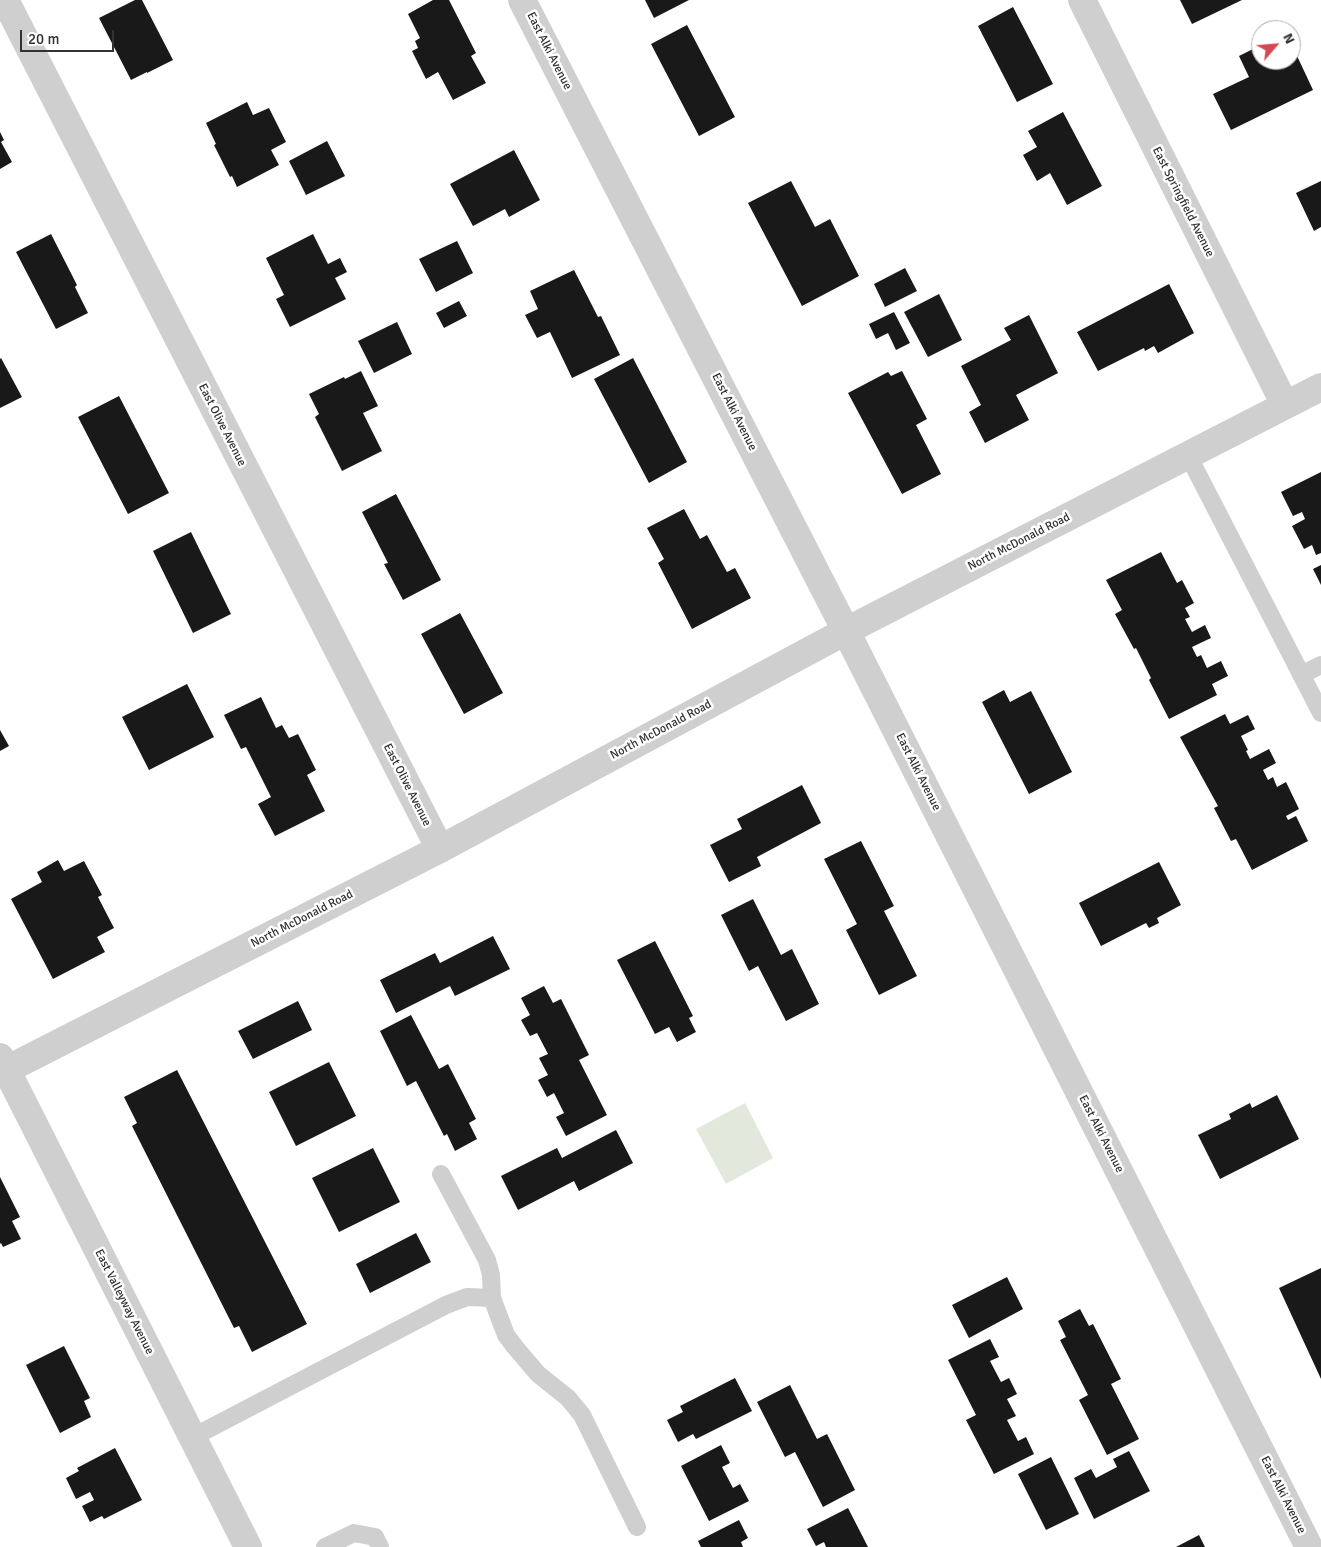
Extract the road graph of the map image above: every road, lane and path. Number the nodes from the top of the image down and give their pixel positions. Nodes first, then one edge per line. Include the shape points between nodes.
1 (5, 0) edge
2 (522, 0) edge
3 (1082, 0) edge
4 (1321, 387) edge
5 (1285, 405) junction
6 (1188, 455) junction
7 (846, 631) junction
8 (1321, 664) edge
9 (1301, 675) junction
10 (1321, 713) edge
11 (440, 849) junction
12 (2, 1066) edge
13 (441, 1174) dead end
14 (492, 1298) junction
15 (192, 1437) junction
16 (637, 1527) dead end
17 (248, 1547) edge
18 (325, 1547) edge
19 (380, 1547) edge
20 (1309, 1547) edge

1 - 11 street, East Olive Avenue
2 - 7 street, East Alki Avenue
3 - 5 street, East Springfield Avenue
4 - 5 street, North McDonald Road
5 - 6 street, North McDonald Road
6 - 7 street, North McDonald Road
6 - 9 lane
7 - 11 street, North McDonald Road
7 - 20 street, East Alki Avenue
8 - 9 lane
9 - 10 lane
11 - 12 street, North McDonald Road
12 - 15 street, East Valleyway Avenue
13 - 14 lane via 486,1260 491,1275
14 - 15 lane via 467,1297 439,1308
14 - 16 lane via 506,1335 515,1347 538,1374 568,1398 582,1415
15 - 17 street, East Valleyway Avenue
18 - 19 lane via 354,1533 375,1537

